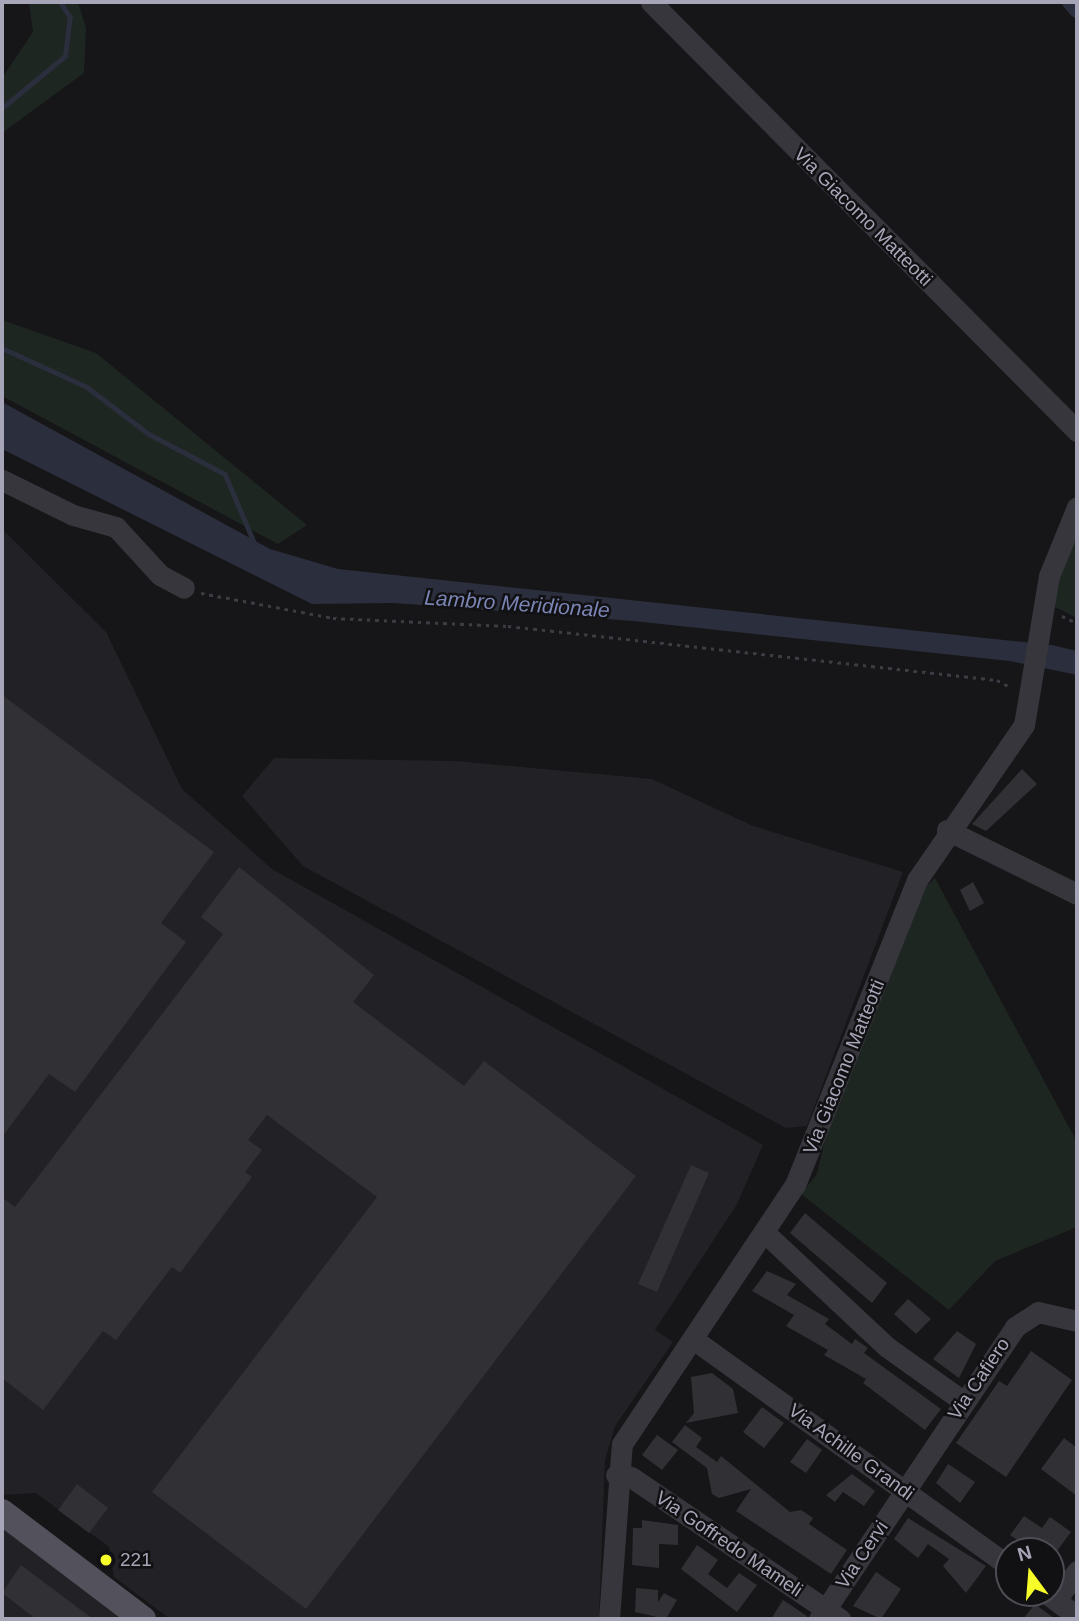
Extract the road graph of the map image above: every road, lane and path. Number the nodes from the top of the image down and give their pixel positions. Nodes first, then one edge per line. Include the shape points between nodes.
1 (651, 2) edge
2 (1077, 431) edge
3 (2, 480) edge
4 (1077, 508) edge
5 (184, 588) joint
6 (1031, 703) junction
7 (947, 830) junction
8 (1077, 894) edge
9 (764, 1232) junction
10 (1077, 1321) edge
11 (693, 1339) junction
12 (964, 1402) junction
13 (617, 1475) junction
14 (905, 1490) junction
15 (2, 1512) edge
16 (995, 1556) edge
17 (828, 1616) edge
18 (143, 1619) edge
19 (608, 1619) edge

1 - 2 street, Via Giacomo Matteotti
3 - 5 street via 73,515 116,527 160,575
4 - 6 street, Via Giacomo Matteotti via 1049,576
5 - 6 path via 333,618 508,626 997,680
6 - 7 street, Via Giacomo Matteotti via 1024,725
7 - 8 street
7 - 9 street, Via Giacomo Matteotti via 917,880 807,1158
9 - 11 street, Via Giacomo Matteotti
9 - 12 street via 887,1347
10 - 12 street, Via Cafiero via 1053,1311 1025,1318
11 - 13 street, Via Giacomo Matteotti via 629,1429
11 - 14 street, Via Achille Grandi
12 - 14 street, Via Cafiero
13 - 17 street, Via Goffredo Mameli via 631,1477
13 - 19 street, Via Giacomo Matteotti
14 - 16 street, Via Achille Grandi
14 - 17 street, Via Cervi
15 - 18 main road

